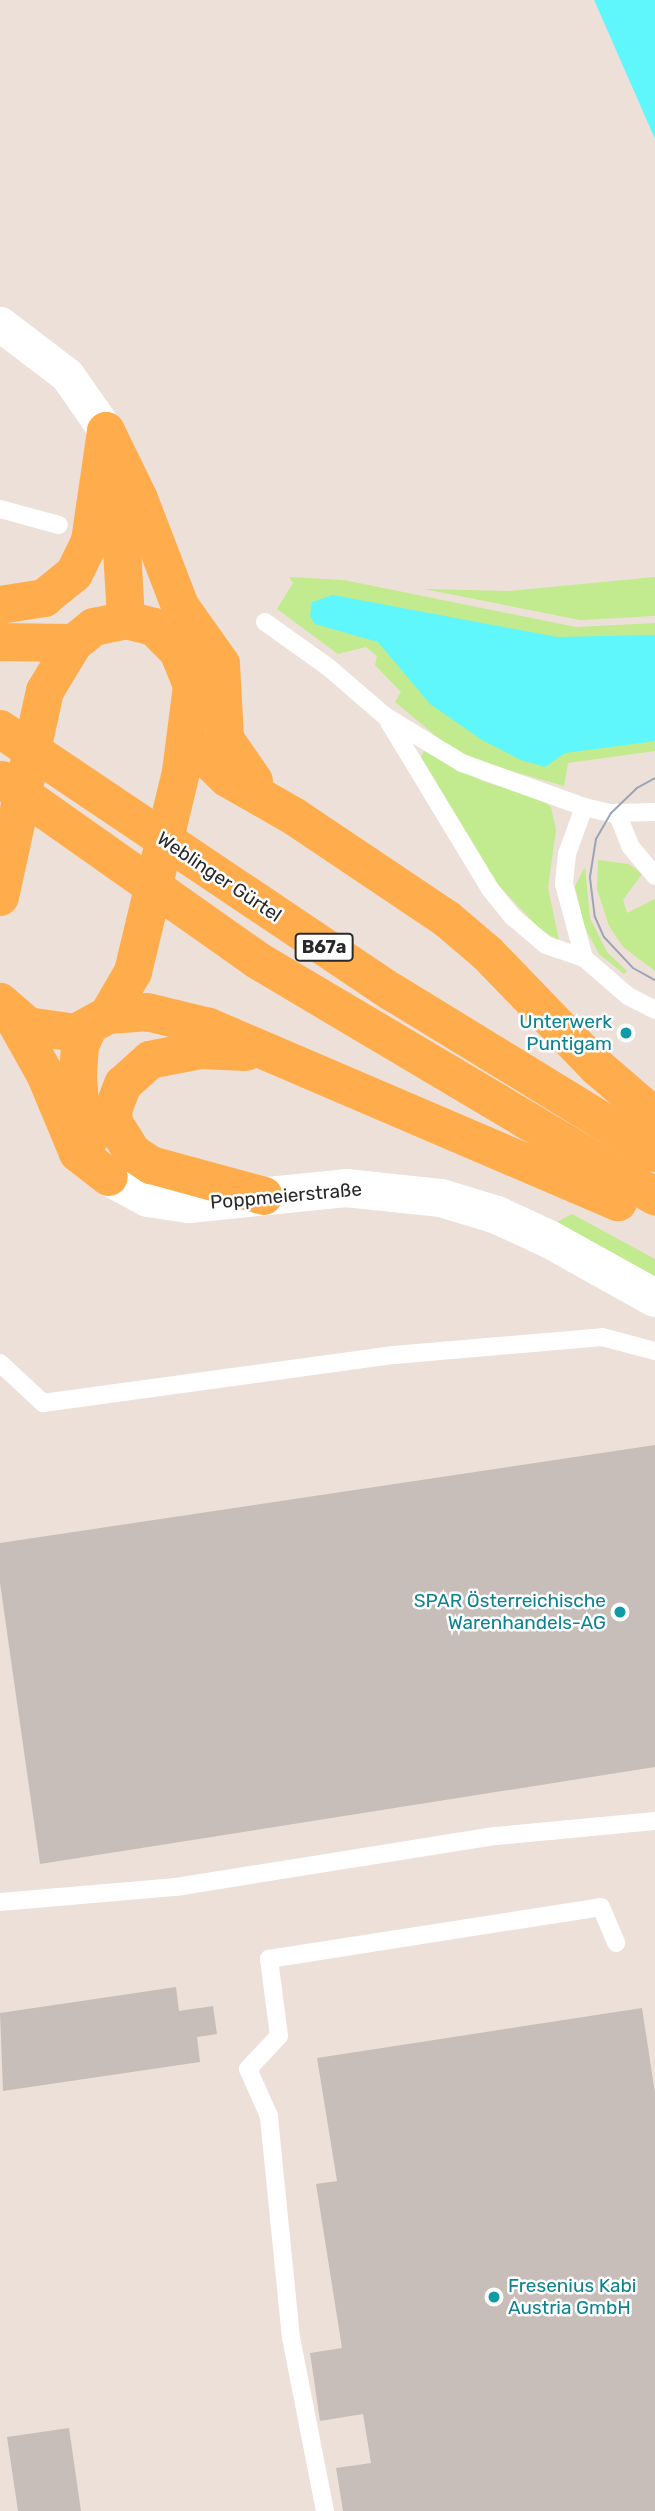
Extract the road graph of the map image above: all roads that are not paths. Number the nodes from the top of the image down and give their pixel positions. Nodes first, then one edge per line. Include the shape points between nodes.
1 (0, 324) edge
2 (106, 431) junction
3 (0, 509) edge
4 (59, 525) dead end
5 (0, 606) edge
6 (126, 620) junction
7 (265, 622) dead end
8 (0, 642) edge
9 (74, 643) junction
10 (385, 716) junction
11 (0, 729) edge
12 (185, 756) junction
13 (0, 779) edge
14 (584, 807) junction
15 (617, 813) junction
16 (295, 817) junction
17 (652, 817) edge
18 (655, 876) edge
19 (0, 897) edge
20 (584, 958) junction
21 (4, 1007) edge
22 (655, 1010) edge
23 (98, 1022) junction
24 (262, 1054) junction
25 (655, 1117) edge
26 (655, 1153) edge
27 (109, 1177) junction
28 (264, 1196) junction
29 (655, 1196) edge
30 (655, 1214) edge
31 (655, 1298) edge
32 (655, 1352) edge
33 (0, 1363) edge
34 (655, 1821) edge
35 (0, 1902) edge
36 (616, 1943) dead end
37 (325, 2511) edge

1 - 2 street via 67,375
2 - 5 main road via 90,541 74,574 44,598
2 - 6 main road via 117,469
2 - 16 main road via 139,499 180,606 220,664 225,739 246,774
3 - 4 lane
6 - 9 main road via 93,627
6 - 12 main road via 153,627 178,651 192,686
7 - 10 lane
8 - 9 main road
9 - 19 main road via 45,691
10 - 14 lane via 481,772
10 - 20 lane via 505,908 546,945
11 - 26 main road, Weblinger Gürtel / B67a via 392,992
12 - 16 main road
12 - 23 main road via 138,956
13 - 29 main road, B67a via 257,960
14 - 15 lane
14 - 20 lane via 567,854 564,884
15 - 17 lane
15 - 18 lane via 630,846
16 - 25 main road via 447,919 488,954 596,1066
20 - 22 lane via 628,996
21 - 23 main road via 44,1032
21 - 27 main road via 45,1074 78,1153 90,1167
23 - 24 main road via 147,1012 209,1027
23 - 27 main road via 80,1046 80,1106
24 - 28 main road via 200,1050 150,1060 123,1084 113,1110 119,1137 151,1165
24 - 30 main road via 573,1180 642,1214
27 - 28 street, Poppmeierstraße via 148,1198 170,1203
28 - 31 street, Poppmeierstraße via 346,1188 441,1198 528,1230
32 - 33 lane via 602,1337 394,1355 43,1403
34 - 35 lane via 496,1836 176,1887
36 - 37 lane via 601,1907 269,1959 279,2036 248,2069 269,2116 291,2338

